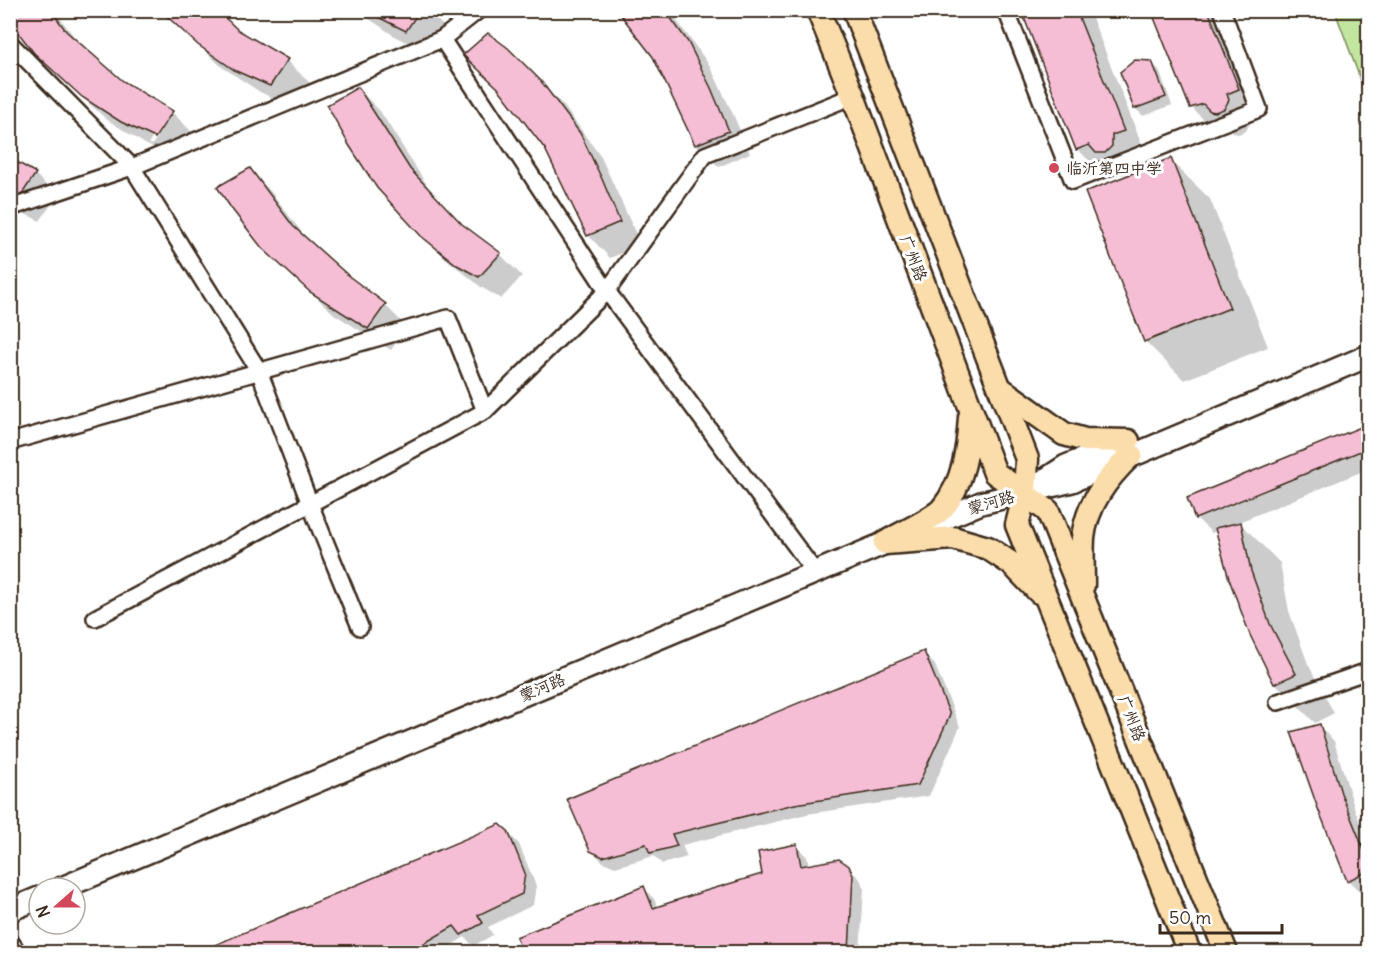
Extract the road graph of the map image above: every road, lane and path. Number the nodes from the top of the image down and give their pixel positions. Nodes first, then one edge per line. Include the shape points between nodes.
1 (479, 10) edge
2 (818, 10) edge
3 (854, 10) edge
4 (1006, 10) edge
5 (1222, 10) edge
6 (442, 39) junction
7 (10, 43) edge
8 (853, 96) junction
9 (132, 167) junction
10 (10, 208) edge
11 (607, 291) junction
12 (1368, 341) edge
13 (1368, 356) edge
14 (259, 371) junction
15 (1000, 388) junction
16 (971, 409) junction
17 (485, 411) junction
18 (10, 442) edge
19 (1130, 448) junction
20 (1025, 493) junction
21 (310, 504) junction
22 (885, 543) junction
23 (815, 572) junction
24 (1083, 595) junction
25 (1047, 600) junction
26 (95, 618) dead end
27 (360, 627) dead end
28 (1368, 671) edge
29 (1278, 702) dead end
30 (87, 878) edge
31 (27, 903) edge
32 (10, 910) edge
33 (10, 946) edge
34 (14, 952) edge
35 (1189, 952) edge
36 (1226, 952) edge

1 - 6 street
2 - 8 main road, 广州路
3 - 15 main road, 广州路
4 - 5 street via 1073,182 1258,109
6 - 9 street
6 - 11 street
7 - 9 street
8 - 11 street via 705,155
8 - 16 main road, 广州路
9 - 10 street
9 - 14 street
11 - 17 street
11 - 23 street
12 - 19 street, 蒙河路
13 - 19 street, 蒙河路
14 - 17 street via 448,318
14 - 18 street
14 - 21 street
15 - 19 main road via 1064,434
15 - 20 main road, 广州路 via 1028,459
16 - 20 main road, 广州路 via 995,473
16 - 22 main road via 968,451 959,480 941,510
17 - 21 street
19 - 20 street, 蒙河路 via 1066,466
19 - 24 main road via 1092,504 1083,537
20 - 22 street, 蒙河路 via 981,503
20 - 24 main road, 广州路 via 1048,511
20 - 25 main road, 广州路 via 1017,525
21 - 26 street
21 - 27 street
22 - 23 street, 蒙河路
22 - 25 main road via 952,538 988,548 1012,564
23 - 30 street, 蒙河路
24 - 36 main road, 广州路
25 - 35 main road, 广州路
28 - 29 street
31 - 32 street
33 - 34 street

